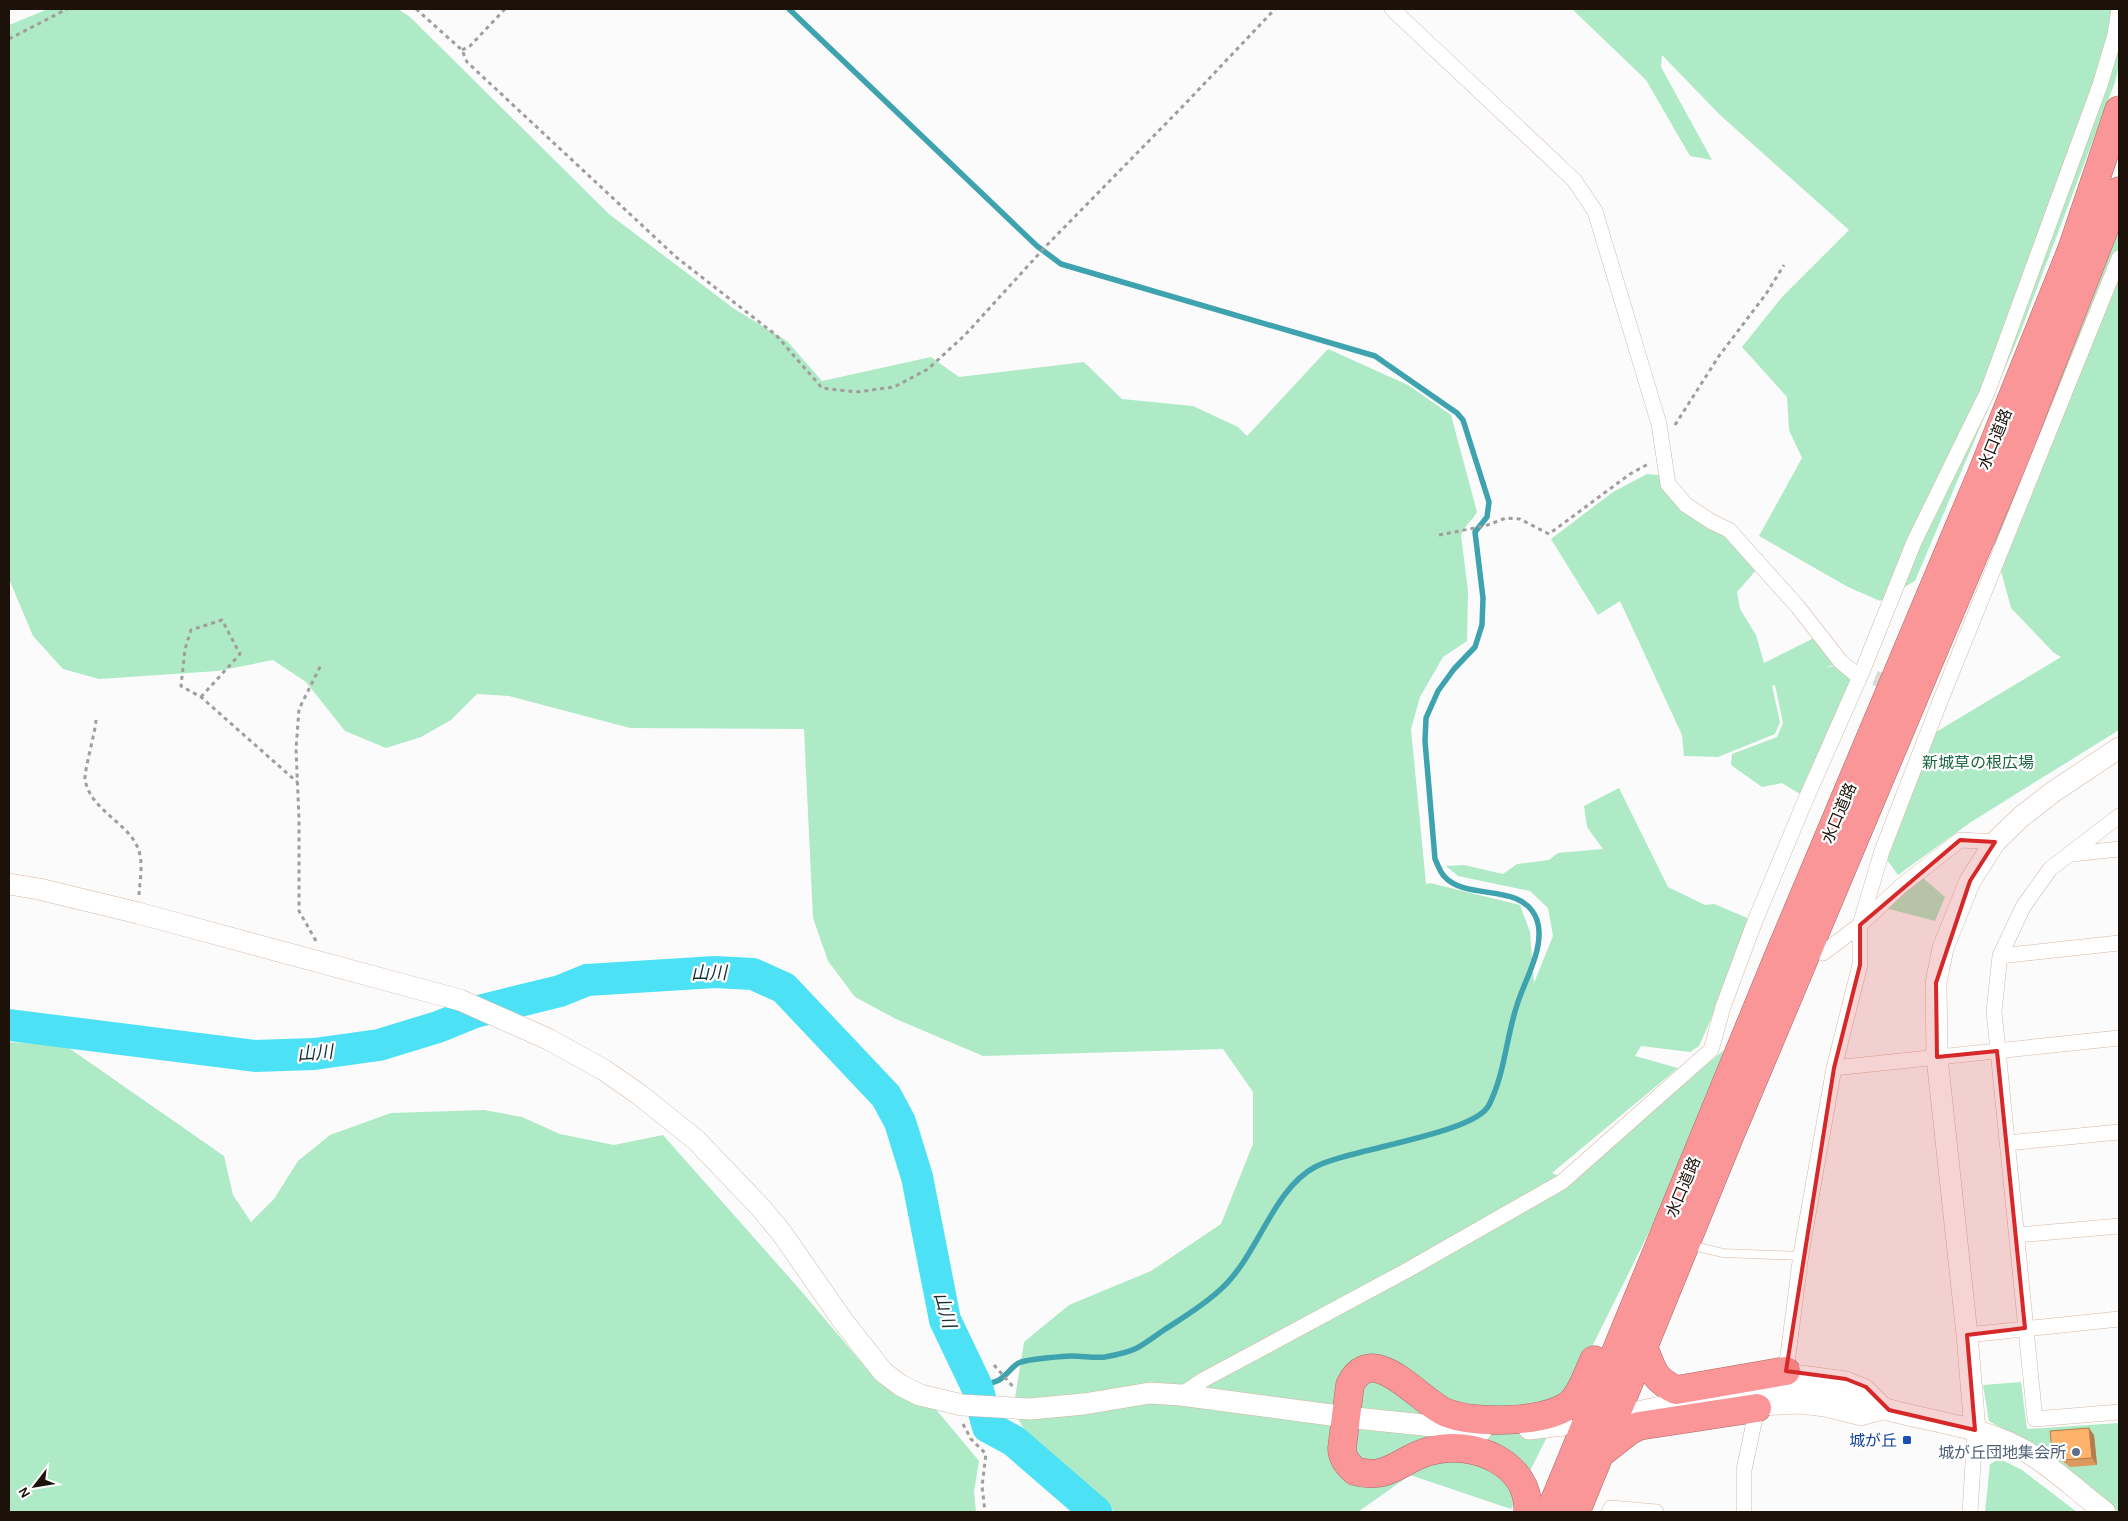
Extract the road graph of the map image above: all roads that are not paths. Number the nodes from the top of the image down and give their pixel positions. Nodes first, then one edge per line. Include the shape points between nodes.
1 (1392, 9) edge
2 (2119, 9) edge
3 (2119, 110) edge
4 (2119, 191) edge
5 (2119, 258) edge
6 (1865, 676) junction
7 (2119, 748) edge
8 (2119, 816) edge
9 (1995, 842) junction
10 (2119, 849) edge
11 (2072, 854) junction
12 (9, 884) edge
13 (1860, 925) junction
14 (2119, 943) edge
15 (1823, 953) dead end
16 (2000, 956) junction
17 (1731, 1030) dead end
18 (1715, 1036) junction
19 (2119, 1038) edge
20 (1997, 1051) junction
21 (1937, 1057) junction
22 (1834, 1068) junction
23 (2119, 1132) edge
24 (2007, 1144) junction
25 (2119, 1226) edge
26 (2016, 1235) junction
27 (1685, 1245) junction
28 (1801, 1256) junction
29 (1642, 1286) junction
30 (2119, 1319) edge
31 (2025, 1328) junction
32 (1968, 1335) junction
33 (1644, 1349) junction
34 (1786, 1371) junction
35 (1181, 1395) junction
36 (1757, 1408) junction
37 (1889, 1410) junction
38 (2119, 1412) edge
39 (1632, 1413) dead end
40 (1346, 1417) junction
41 (1563, 1424) dead end
42 (1975, 1430) junction
43 (1601, 1454) junction
44 (1528, 1512) edge
45 (1550, 1512) edge
46 (1576, 1512) edge
47 (1609, 1512) edge
48 (1656, 1512) edge
49 (1744, 1512) edge
50 (1970, 1512) edge
51 (2105, 1512) edge

1 - 6 street via 1574,180 1595,211 1659,424 1668,484 1686,505 1729,530 1798,607 1840,662
2 - 6 street via 2100,85 1987,394 1914,542
3 - 29 highway, 水口道路 via 2072,249 1981,474
4 - 27 highway, 水口道路 via 2015,457
5 - 13 street via 1932,701
6 - 18 street via 1755,921
7 - 9 street via 2053,792
8 - 11 street
9 - 13 street via 1960,840 1900,887
9 - 21 street via 1970,881 1943,948 1936,983
10 - 11 street
11 - 16 street via 2050,869 2035,889
12 - 35 street via 138,913 460,1000 548,1039 604,1070 696,1140 761,1208 884,1372 920,1395 959,1405 1030,1409 1150,1393
13 - 15 street
13 - 22 street via 1860,965
14 - 16 street
16 - 20 street via 1994,1010
17 - 18 street
18 - 35 street via 1711,1050 1562,1182
19 - 20 street
20 - 21 street
20 - 24 street
21 - 22 street
21 - 32 street
22 - 28 street
23 - 24 street
24 - 26 street
25 - 26 street
26 - 31 street
27 - 28 lane via 1723,1253
27 - 33 highway, 水口道路
28 - 34 street
29 - 40 highway via 1626,1294 1578,1393 1564,1407 1503,1421 1446,1413 1392,1374 1371,1368 1354,1376
29 - 45 highway, 水口道路
30 - 31 street
31 - 32 street
31 - 38 street via 2035,1419
32 - 42 street
33 - 34 highway via 1655,1376 1676,1390
33 - 43 highway, 水口道路
34 - 37 street via 1846,1378 1866,1387
35 - 40 street
36 - 37 street via 1801,1406 1860,1418
36 - 43 highway via 1639,1426
36 - 49 street via 1744,1470
37 - 39 street via 1848,1397 1801,1390 1764,1390
37 - 42 street
40 - 41 street via 1488,1431
40 - 44 highway via 1342,1454 1355,1471 1380,1474 1431,1451 1475,1451 1507,1464 1516,1473 1524,1488
42 - 50 street
42 - 51 street via 2030,1454
43 - 46 highway, 水口道路
47 - 48 street via 1611,1508

